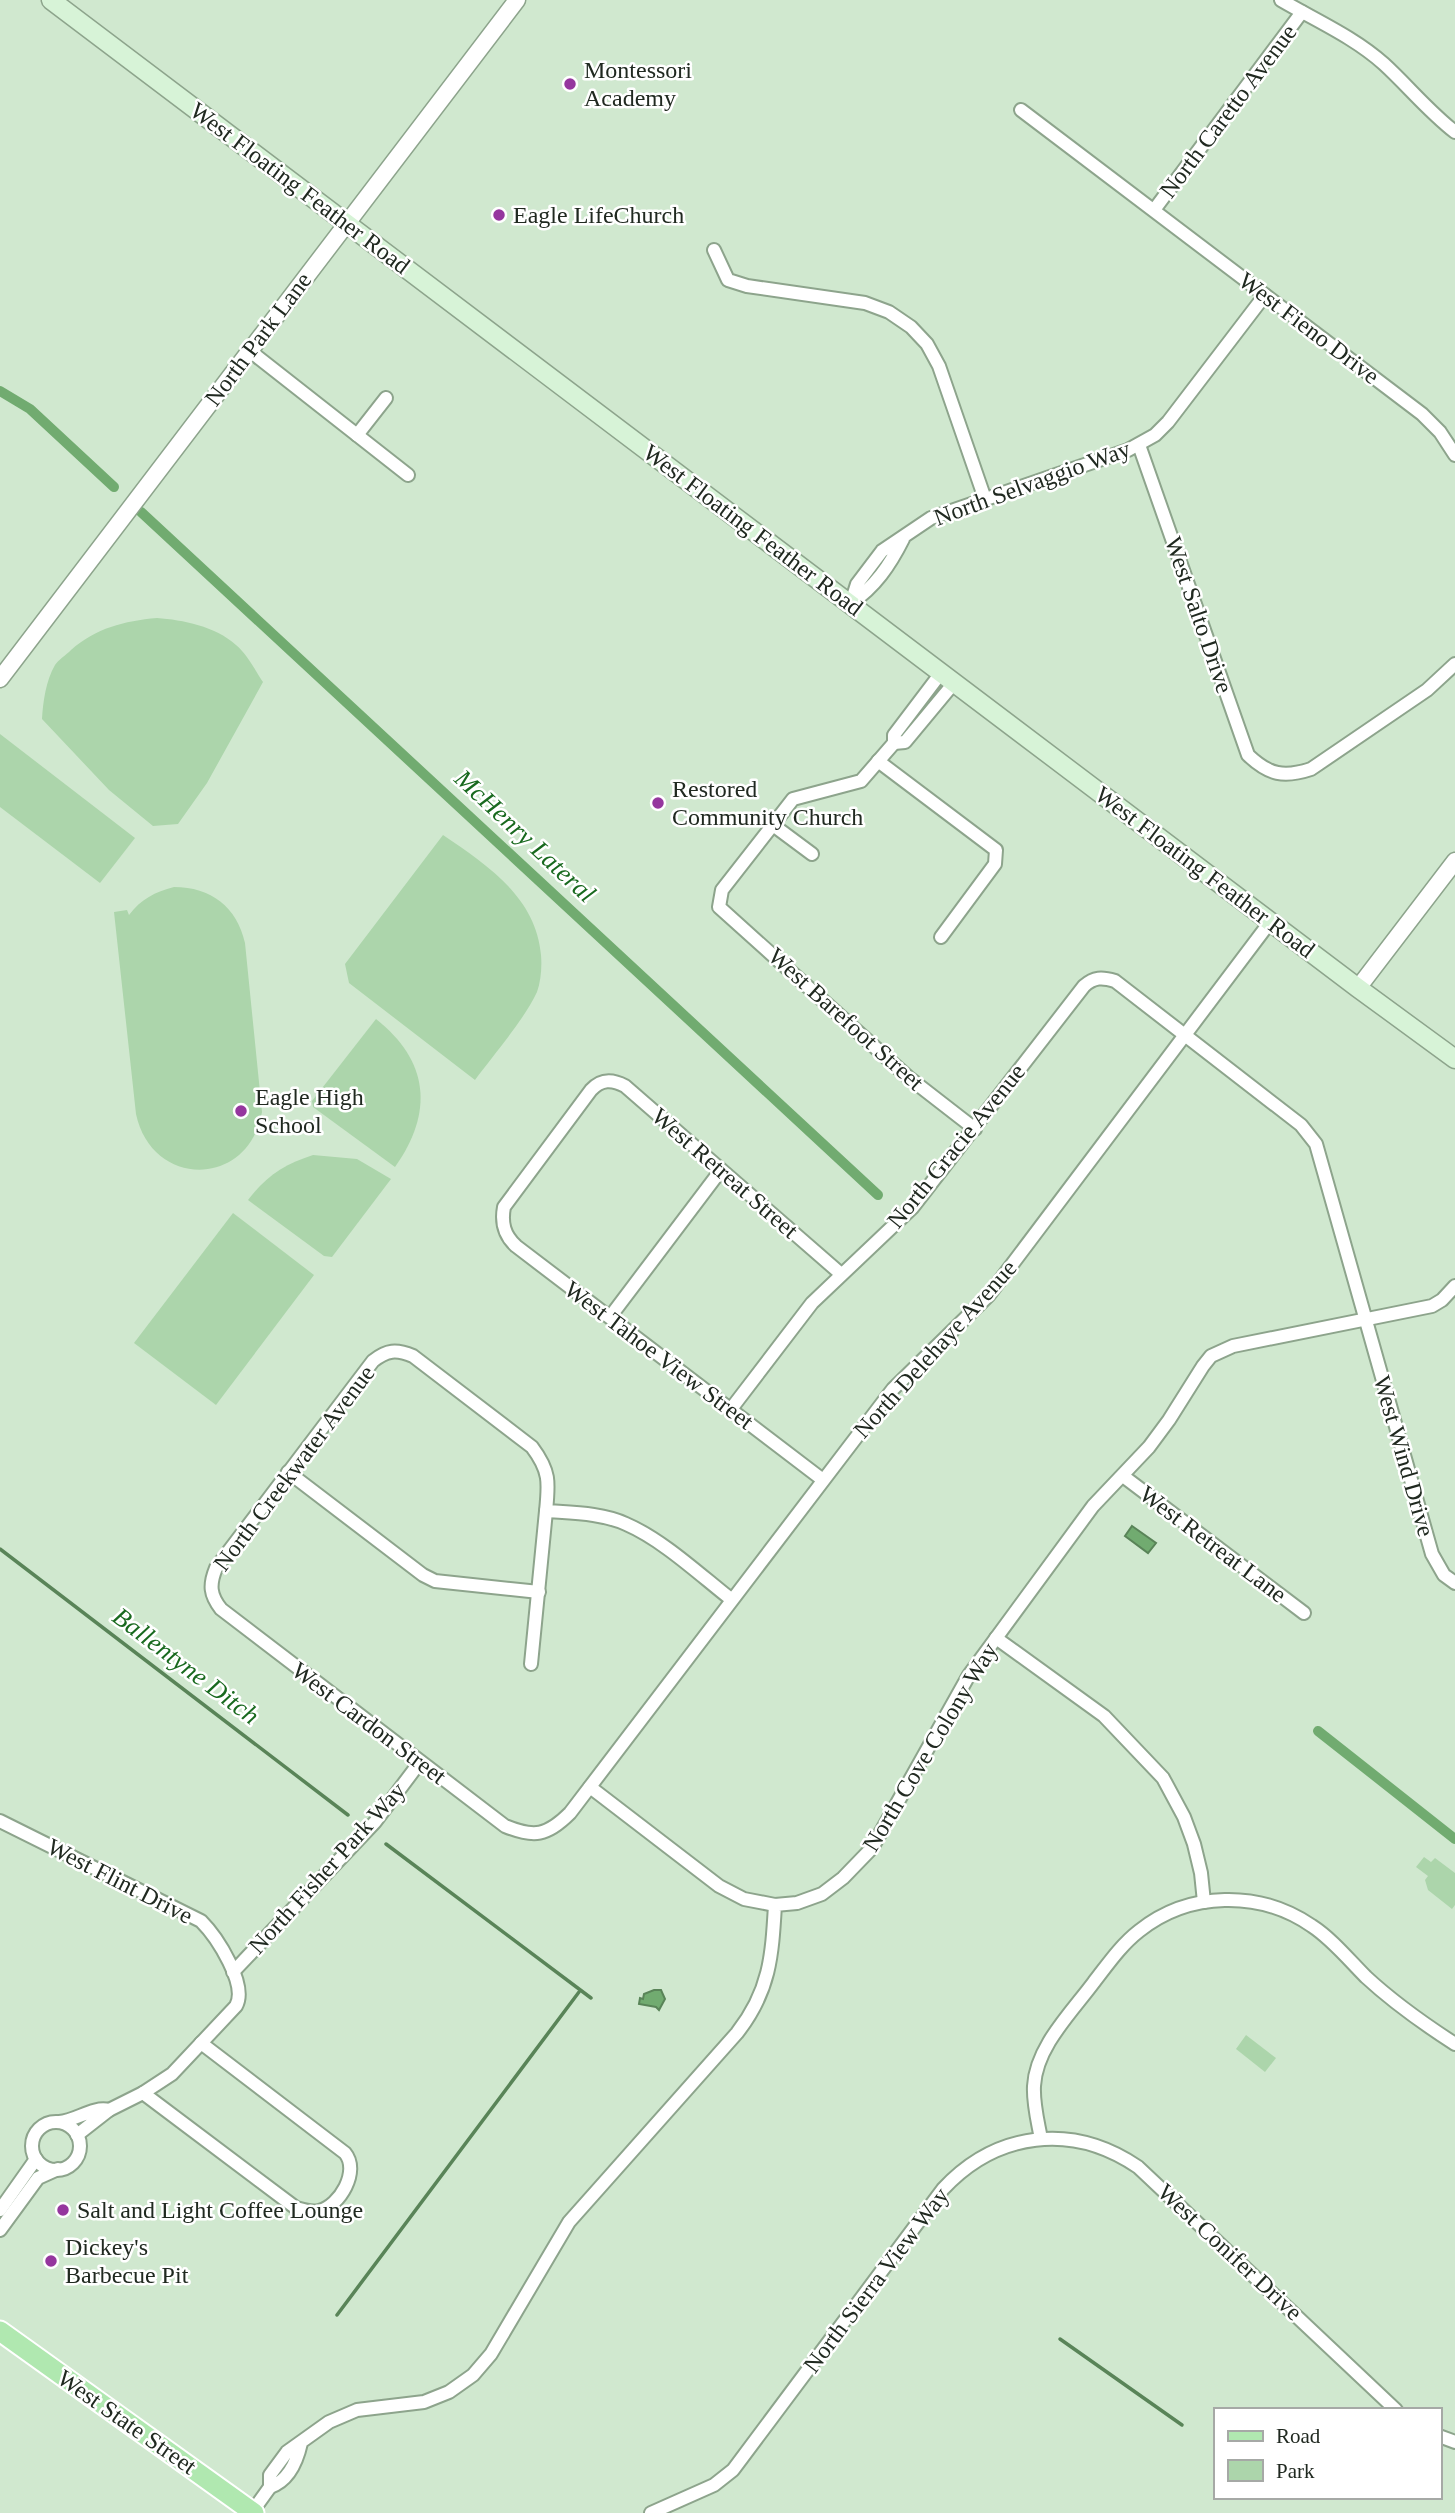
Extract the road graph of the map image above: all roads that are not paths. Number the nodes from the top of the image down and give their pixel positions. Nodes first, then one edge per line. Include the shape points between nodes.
1 (51, 0) edge
2 (517, 0) edge
3 (1281, 0) edge
4 (1302, 12) junction
5 (1021, 110) dead end
6 (1455, 132) edge
7 (1154, 210) junction
8 (347, 223) junction
9 (714, 250) dead end
10 (1265, 295) junction
11 (250, 351) junction
12 (386, 398) dead end
13 (357, 435) junction
14 (1139, 445) junction
15 (1455, 455) edge
16 (408, 475) dead end
17 (985, 499) junction
18 (851, 603) junction
19 (1454, 668) edge
20 (947, 678) junction
21 (0, 679) edge
22 (878, 761) junction
23 (773, 825) junction
24 (812, 854) dead end
25 (1455, 861) edge
26 (1270, 922) junction
27 (941, 937) dead end
28 (1098, 978) joint
29 (1358, 988) junction
30 (1185, 1035) junction
31 (1455, 1059) edge
32 (975, 1129) junction
33 (721, 1170) junction
34 (503, 1224) joint
35 (841, 1274) junction
36 (1455, 1286) edge
37 (610, 1317) junction
38 (1366, 1320) junction
39 (731, 1409) junction
40 (288, 1472) junction
41 (1123, 1476) junction
42 (823, 1480) junction
43 (546, 1511) junction
44 (1455, 1583) edge
45 (211, 1591) joint
46 (539, 1592) junction
47 (732, 1600) junction
48 (1304, 1613) dead end
49 (996, 1638) junction
50 (531, 1664) dead end
51 (420, 1762) junction
52 (590, 1787) junction
53 (0, 1821) edge
54 (541, 1833) joint
55 (1204, 1902) junction
56 (775, 1905) junction
57 (233, 1972) junction
58 (201, 2043) junction
59 (1455, 2044) edge
60 (143, 2093) junction
61 (108, 2110) junction
62 (59, 2122) junction
63 (77, 2135) junction
64 (1041, 2139) junction
65 (36, 2159) junction
66 (58, 2169) junction
67 (0, 2210) edge
68 (0, 2230) edge
69 (0, 2331) edge
70 (1394, 2408) edge
71 (253, 2512) edge
72 (651, 2513) edge

1 - 8 main road, West Floating Feather Road
2 - 8 street, North Park Lane
3 - 4 street
4 - 6 street via 1364,48
4 - 7 street, North Caretto Avenue
5 - 7 street, West Fieno Drive
7 - 10 street, West Fieno Drive
8 - 11 street, North Park Lane
8 - 18 main road, West Floating Feather Road
9 - 17 street via 728,280 865,303 911,327 939,366
10 - 14 street, North Selvaggio Way via 1168,422
10 - 15 street, West Fieno Drive via 1422,414
11 - 13 street
11 - 21 street, North Park Lane
12 - 13 street
13 - 16 street
14 - 17 street, North Selvaggio Way
14 - 19 street, West Salto Drive via 1248,755 1259,766 1274,773 1311,769
17 - 18 street, North Selvaggio Way via 931,518 882,551 857,584
18 - 20 main road, West Floating Feather Road
20 - 22 street via 905,742 894,743
20 - 26 main road, West Floating Feather Road
22 - 23 street via 861,781 793,799
22 - 27 street via 996,850 996,864
23 - 24 street
23 - 32 street, West Barefoot Street via 722,890 719,907 908,1077
25 - 29 street
26 - 29 main road, West Floating Feather Road
26 - 30 street, North Delehaye Avenue
28 - 30 street, West Wind Drive via 1115,981
28 - 32 street, North Gracie Avenue via 1084,986
29 - 31 main road, West Floating Feather Road
30 - 38 street, West Wind Drive via 1310,1133
30 - 42 street, North Delehaye Avenue via 989,1295 892,1389
32 - 35 street, North Gracie Avenue via 912,1208
33 - 34 street, West Retreat Street via 625,1086 605,1081 591,1090 508,1199
33 - 35 street, West Retreat Street
33 - 37 street
34 - 37 street, West Tahoe View Street via 516,1246
35 - 39 street, North Gracie Avenue via 811,1303
36 - 38 street, North Cove Colony Way via 1432,1306
37 - 39 street, West Tahoe View Street
38 - 41 street, North Cove Colony Way via 1233,1346 1212,1356 1169,1420
38 - 44 street, West Wind Drive via 1432,1554
39 - 42 street, West Tahoe View Street
40 - 43 street, North Creekwater Avenue via 373,1361 388,1351 401,1351 532,1447 548,1473
40 - 45 street, North Creekwater Avenue via 216,1568
40 - 46 street via 435,1581
41 - 48 street, West Retreat Lane
41 - 49 street, North Cove Colony Way via 1093,1506
42 - 47 street, North Delehaye Avenue
43 - 46 street
43 - 47 street via 625,1523 648,1535
45 - 51 street, West Cardon Street via 221,1609
46 - 50 street
47 - 52 street, North Delehaye Avenue
49 - 55 street via 1104,1716 1163,1778 1194,1844
49 - 56 street, North Cove Colony Way via 962,1686 864,1858 822,1894
51 - 54 street, West Cardon Street via 505,1826 523,1834
51 - 57 street, North Fisher Park Way via 375,1822
52 - 54 street, North Delehaye Avenue via 556,1828
52 - 56 street via 732,1894
53 - 57 street, West Flint Drive via 201,1921
55 - 59 street via 1257,1902 1304,1920 1401,2006
55 - 64 street via 1158,1918 1129,1940 1050,2042 1034,2087
56 - 71 street via 769,1970 754,2010 569,2222 482,2365 461,2385 436,2398 357,2410 329,2422 288,2452 270,2475 270,2487
57 - 58 street, West Flint Drive via 240,1995 236,2006
58 - 60 street via 172,2074
58 - 60 street via 351,2160 348,2183 331,2204 320,2211 296,2208
60 - 61 street
61 - 62 street via 101,2108
61 - 63 street
62 - 63 street
62 - 65 street via 44,2125 34,2136
63 - 66 street via 78,2155
64 - 70 street, West Conifer Drive via 1093,2144 1138,2167
64 - 72 street, North Sierra View Way via 992,2151 951,2180 733,2470 714,2485
65 - 66 street
65 - 67 street
66 - 68 street via 38,2178
69 - 71 main road, West State Street

